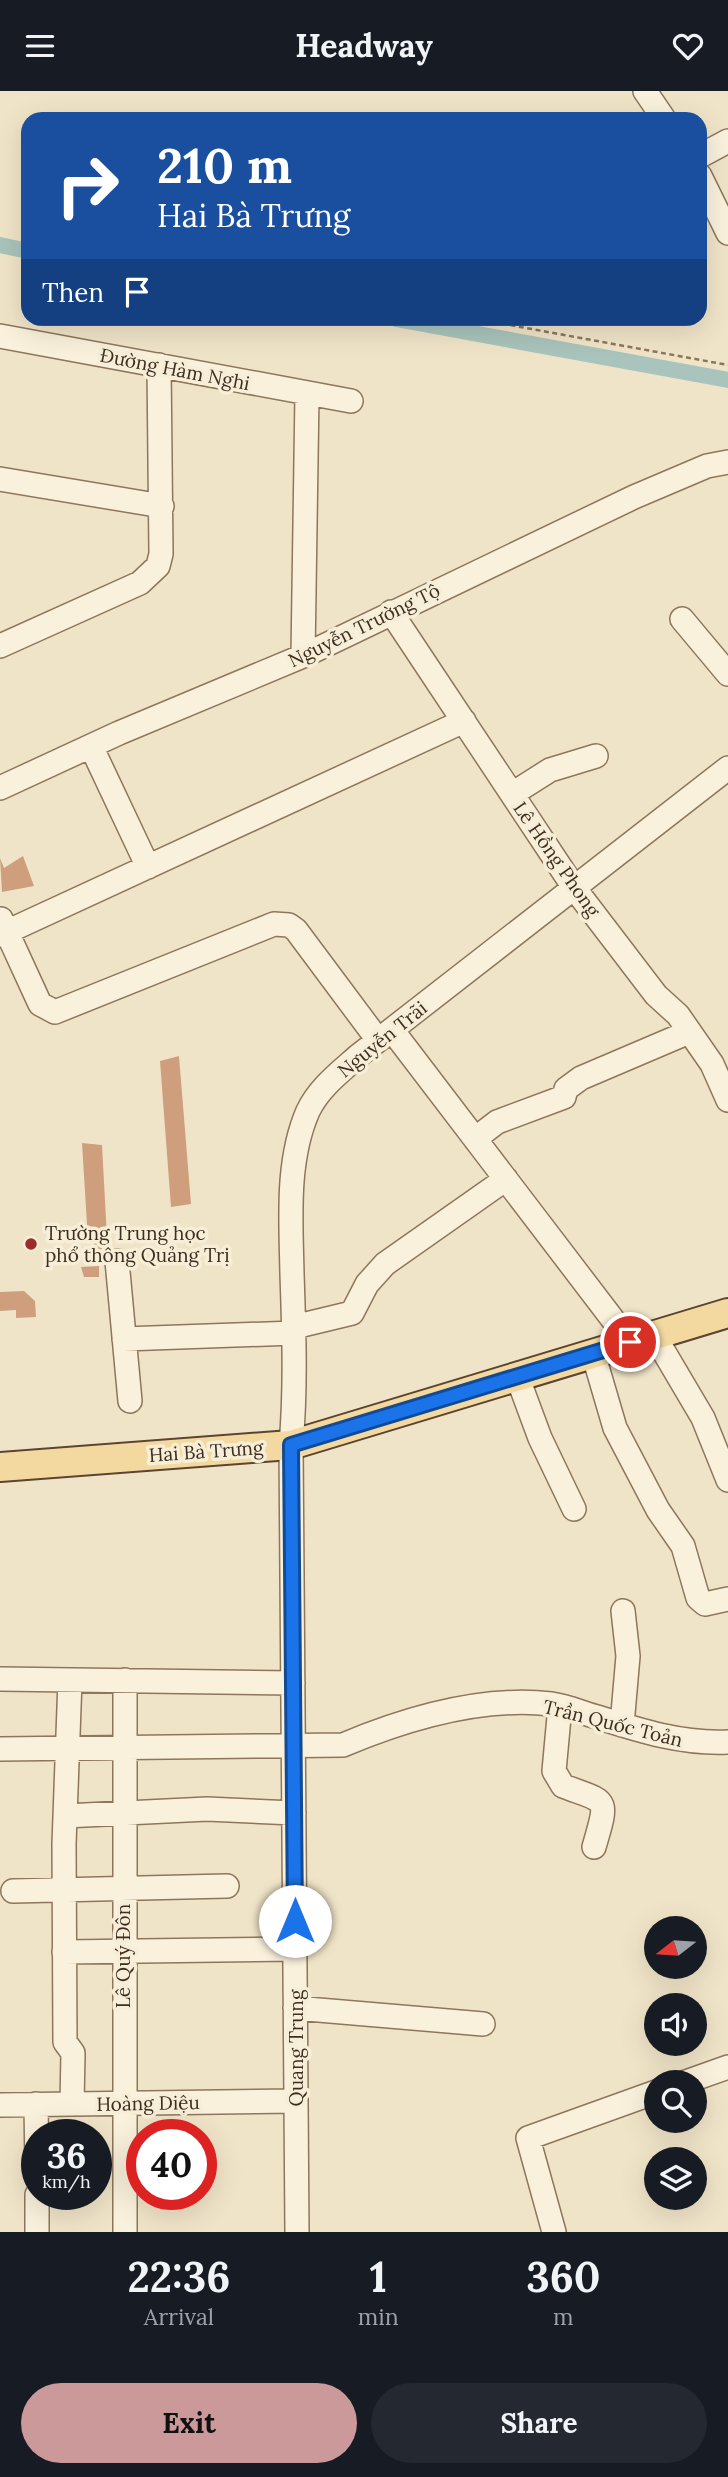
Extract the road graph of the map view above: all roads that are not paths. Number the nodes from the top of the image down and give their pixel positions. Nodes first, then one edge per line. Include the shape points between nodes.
1 (645, 91) edge
2 (659, 112) edge
3 (728, 141) edge
4 (707, 152) edge
5 (714, 202) edge
6 (728, 233) edge
7 (0, 336) edge
8 (159, 365) junction
9 (307, 394) junction
10 (351, 401) dead end
11 (728, 463) edge
12 (0, 479) edge
13 (162, 506) junction
14 (391, 612) junction
15 (682, 619) dead end
16 (0, 646) edge
17 (303, 656) junction
18 (728, 674) edge
19 (464, 721) junction
20 (91, 746) junction
21 (596, 756) dead end
22 (728, 768) edge
23 (0, 788) edge
24 (512, 794) junction
25 (148, 867) junction
26 (575, 888) junction
27 (2, 928) edge
28 (689, 1032) junction
29 (385, 1035) junction
30 (728, 1100) edge
31 (475, 1139) junction
32 (506, 1179) junction
33 (117, 1261) dead end
34 (728, 1313) edge
35 (294, 1330) junction
36 (642, 1338) junction
37 (124, 1339) junction
38 (593, 1353) junction
39 (517, 1376) junction
40 (130, 1401) dead end
41 (291, 1445) junction
42 (722, 1448) edge
43 (0, 1467) edge
44 (728, 1480) edge
45 (574, 1509) dead end
46 (728, 1599) edge
47 (624, 1611) dead end
48 (0, 1679) edge
49 (70, 1680) junction
50 (125, 1680) junction
51 (293, 1683) junction
52 (560, 1706) junction
53 (622, 1725) junction
54 (728, 1742) edge
55 (293, 1747) junction
56 (125, 1748) junction
57 (0, 1749) edge
58 (68, 1750) junction
59 (294, 1812) junction
60 (124, 1815) junction
61 (65, 1817) junction
62 (594, 1847) dead end
63 (226, 1886) dead end
64 (124, 1887) junction
65 (64, 1890) junction
66 (13, 1891) dead end
67 (295, 1949) junction
68 (64, 1952) junction
69 (124, 1952) junction
70 (295, 2008) junction
71 (482, 2024) dead end
72 (728, 2067) edge
73 (707, 2074) edge
74 (644, 2096) edge
75 (296, 2101) junction
76 (123, 2103) junction
77 (36, 2104) junction
78 (72, 2104) junction
79 (0, 2105) edge
80 (36, 2119) edge
81 (37, 2210) edge
82 (37, 2232) edge
83 (125, 2232) edge
84 (297, 2232) edge
85 (554, 2232) edge

1 - 2 street
3 - 4 street
5 - 6 street
7 - 8 street, Đường Hàm Nghi
8 - 9 street, Đường Hàm Nghi
8 - 13 street
9 - 10 street, Đường Hàm Nghi
9 - 17 street
11 - 14 street, Nguyễn Trường Tộ via 707,466 634,497
12 - 13 street
13 - 16 street via 161,554 150,576
14 - 17 street, Nguyễn Trường Tộ
14 - 19 street, Lê Hồng Phong
15 - 18 street
17 - 20 street, Nguyễn Trường Tộ
19 - 24 street, Lê Hồng Phong
19 - 25 street
20 - 23 street, Nguyễn Trường Tộ
20 - 25 street
21 - 24 street via 550,770
22 - 26 street, Nguyễn Trãi
24 - 26 street, Lê Hồng Phong
25 - 27 street
26 - 28 street, Lê Hồng Phong
26 - 29 street, Nguyễn Trãi
27 - 29 street via 40,1004 55,1012 274,924 289,925
28 - 30 street, Lê Hồng Phong via 712,1064
28 - 31 street via 581,1077 566,1089 564,1097 497,1122
29 - 31 street
29 - 35 street, Nguyễn Trãi via 325,1085 300,1136 293,1165 291,1220
31 - 32 street
32 - 35 street via 385,1265 367,1285 352,1313
32 - 36 street
33 - 37 street
34 - 36 main road, Hai Bà Trưng
35 - 37 street
35 - 41 street, Nguyễn Trãi
36 - 38 main road, Hai Bà Trưng
36 - 42 street via 684,1383
37 - 40 street
38 - 39 main road, Hai Bà Trưng
38 - 46 street via 615,1428 652,1500 683,1546 698,1598 705,1604
39 - 41 main road, Hai Bà Trưng
39 - 45 street
41 - 43 main road, Hai Bà Trưng
41 - 51 street, Quang Trung
42 - 44 street
47 - 53 street via 628,1656
48 - 49 street
49 - 50 street
49 - 58 street
50 - 51 street
50 - 56 street, Lê Quý Đôn
51 - 55 street, Quang Trung
52 - 53 street, Trần Quốc Toản
52 - 55 street, Trần Quốc Toản via 514,1703 469,1707 380,1730 343,1745
52 - 62 street via 554,1771 563,1786 593,1794 601,1803 603,1817
53 - 54 street, Trần Quốc Toản via 678,1741
55 - 56 street, Trần Quốc Toản
55 - 59 street, Quang Trung
56 - 58 street, Trần Quốc Toản
56 - 60 street, Lê Quý Đôn
57 - 58 street, Trần Quốc Toản
58 - 61 street
59 - 60 street via 207,1809
59 - 67 street, Quang Trung
60 - 61 street
60 - 64 street, Lê Quý Đôn
61 - 65 street
63 - 64 street
64 - 65 street
64 - 69 street, Lê Quý Đôn
65 - 66 street
65 - 68 street
67 - 69 street
67 - 70 street, Quang Trung
68 - 69 street
68 - 78 street via 65,2042 73,2053
69 - 76 street, Lê Quý Đôn
70 - 71 street
70 - 75 street, Quang Trung
72 - 73 street
74 - 85 street via 528,2138
75 - 76 street, Hoàng Diệu
75 - 84 street, Quang Trung
76 - 78 street, Hoàng Diệu
76 - 83 street, Lê Quý Đôn
77 - 78 street, Hoàng Diệu
77 - 79 street, Hoàng Diệu
77 - 80 street
81 - 82 street

